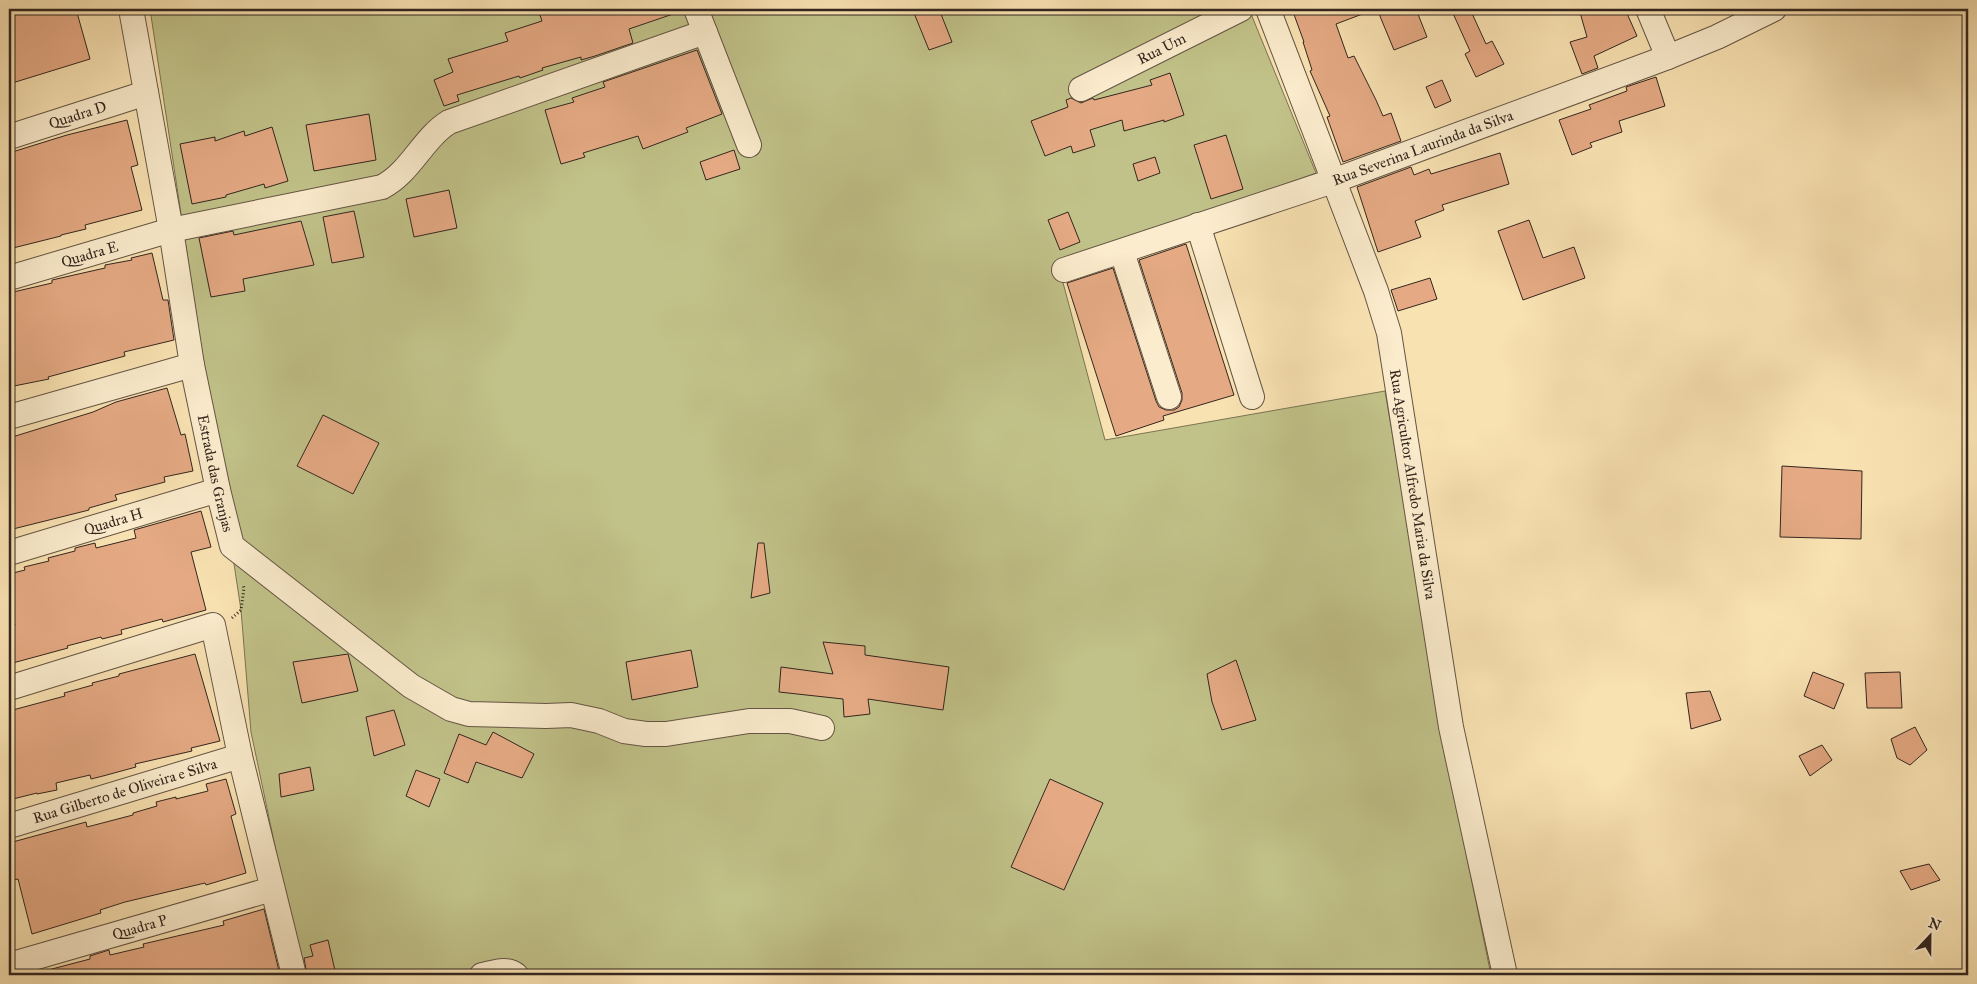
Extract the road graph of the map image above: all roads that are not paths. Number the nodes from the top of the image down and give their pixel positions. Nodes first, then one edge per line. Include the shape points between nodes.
1 (131, 9) edge
2 (696, 9) edge
3 (1241, 9) edge
4 (1268, 9) edge
5 (1648, 9) edge
6 (1774, 9) edge
7 (705, 32) junction
8 (1668, 57) junction
9 (1081, 89) dead end
10 (146, 93) junction
11 (9, 137) edge
12 (749, 145) dead end
13 (1333, 181) junction
14 (1198, 225) junction
15 (171, 230) junction
16 (1122, 252) junction
17 (1064, 270) dead end
18 (9, 278) edge
19 (192, 365) junction
20 (1169, 397) dead end
21 (1252, 397) dead end
22 (9, 417) edge
23 (218, 490) junction
24 (9, 553) edge
25 (9, 688) edge
26 (822, 728) dead end
27 (240, 756) junction
28 (9, 826) edge
29 (272, 890) junction
30 (9, 965) edge
31 (294, 975) edge
32 (482, 975) edge
33 (516, 975) edge
34 (1505, 975) edge

1 - 10 street, Estrada das Granjas
2 - 7 street
3 - 9 street, Rua Um
4 - 13 street, Rua Agricultor Alfredo Maria da Silva
5 - 8 street
6 - 8 street, Rua Severina Laurinda da Silva
7 - 12 street
7 - 15 street, Quadra E via 449,122 395,178 382,187
8 - 13 street, Rua Severina Laurinda da Silva
10 - 11 street, Quadra D
10 - 15 street, Estrada das Granjas
13 - 14 street, Rua Severina Laurinda da Silva
13 - 34 street, Rua Agricultor Alfredo Maria da Silva via 1389,333 1451,727
14 - 16 street, Rua Severina Laurinda da Silva
14 - 21 street
15 - 18 street, Quadra E
15 - 19 street, Estrada das Granjas
16 - 17 street, Rua Severina Laurinda da Silva
16 - 20 street
19 - 22 street
19 - 23 street, Estrada das Granjas
23 - 24 street, Quadra H
23 - 26 street, Estrada das Granjas via 232,546 411,686 451,709 469,714 571,715 646,734 674,733 749,721 790,721
25 - 27 street via 212,625
27 - 28 street, Rua Gilberto de Oliveira e Silva
27 - 29 street
29 - 30 street, Quadra P
29 - 31 street
32 - 33 street via 503,971

